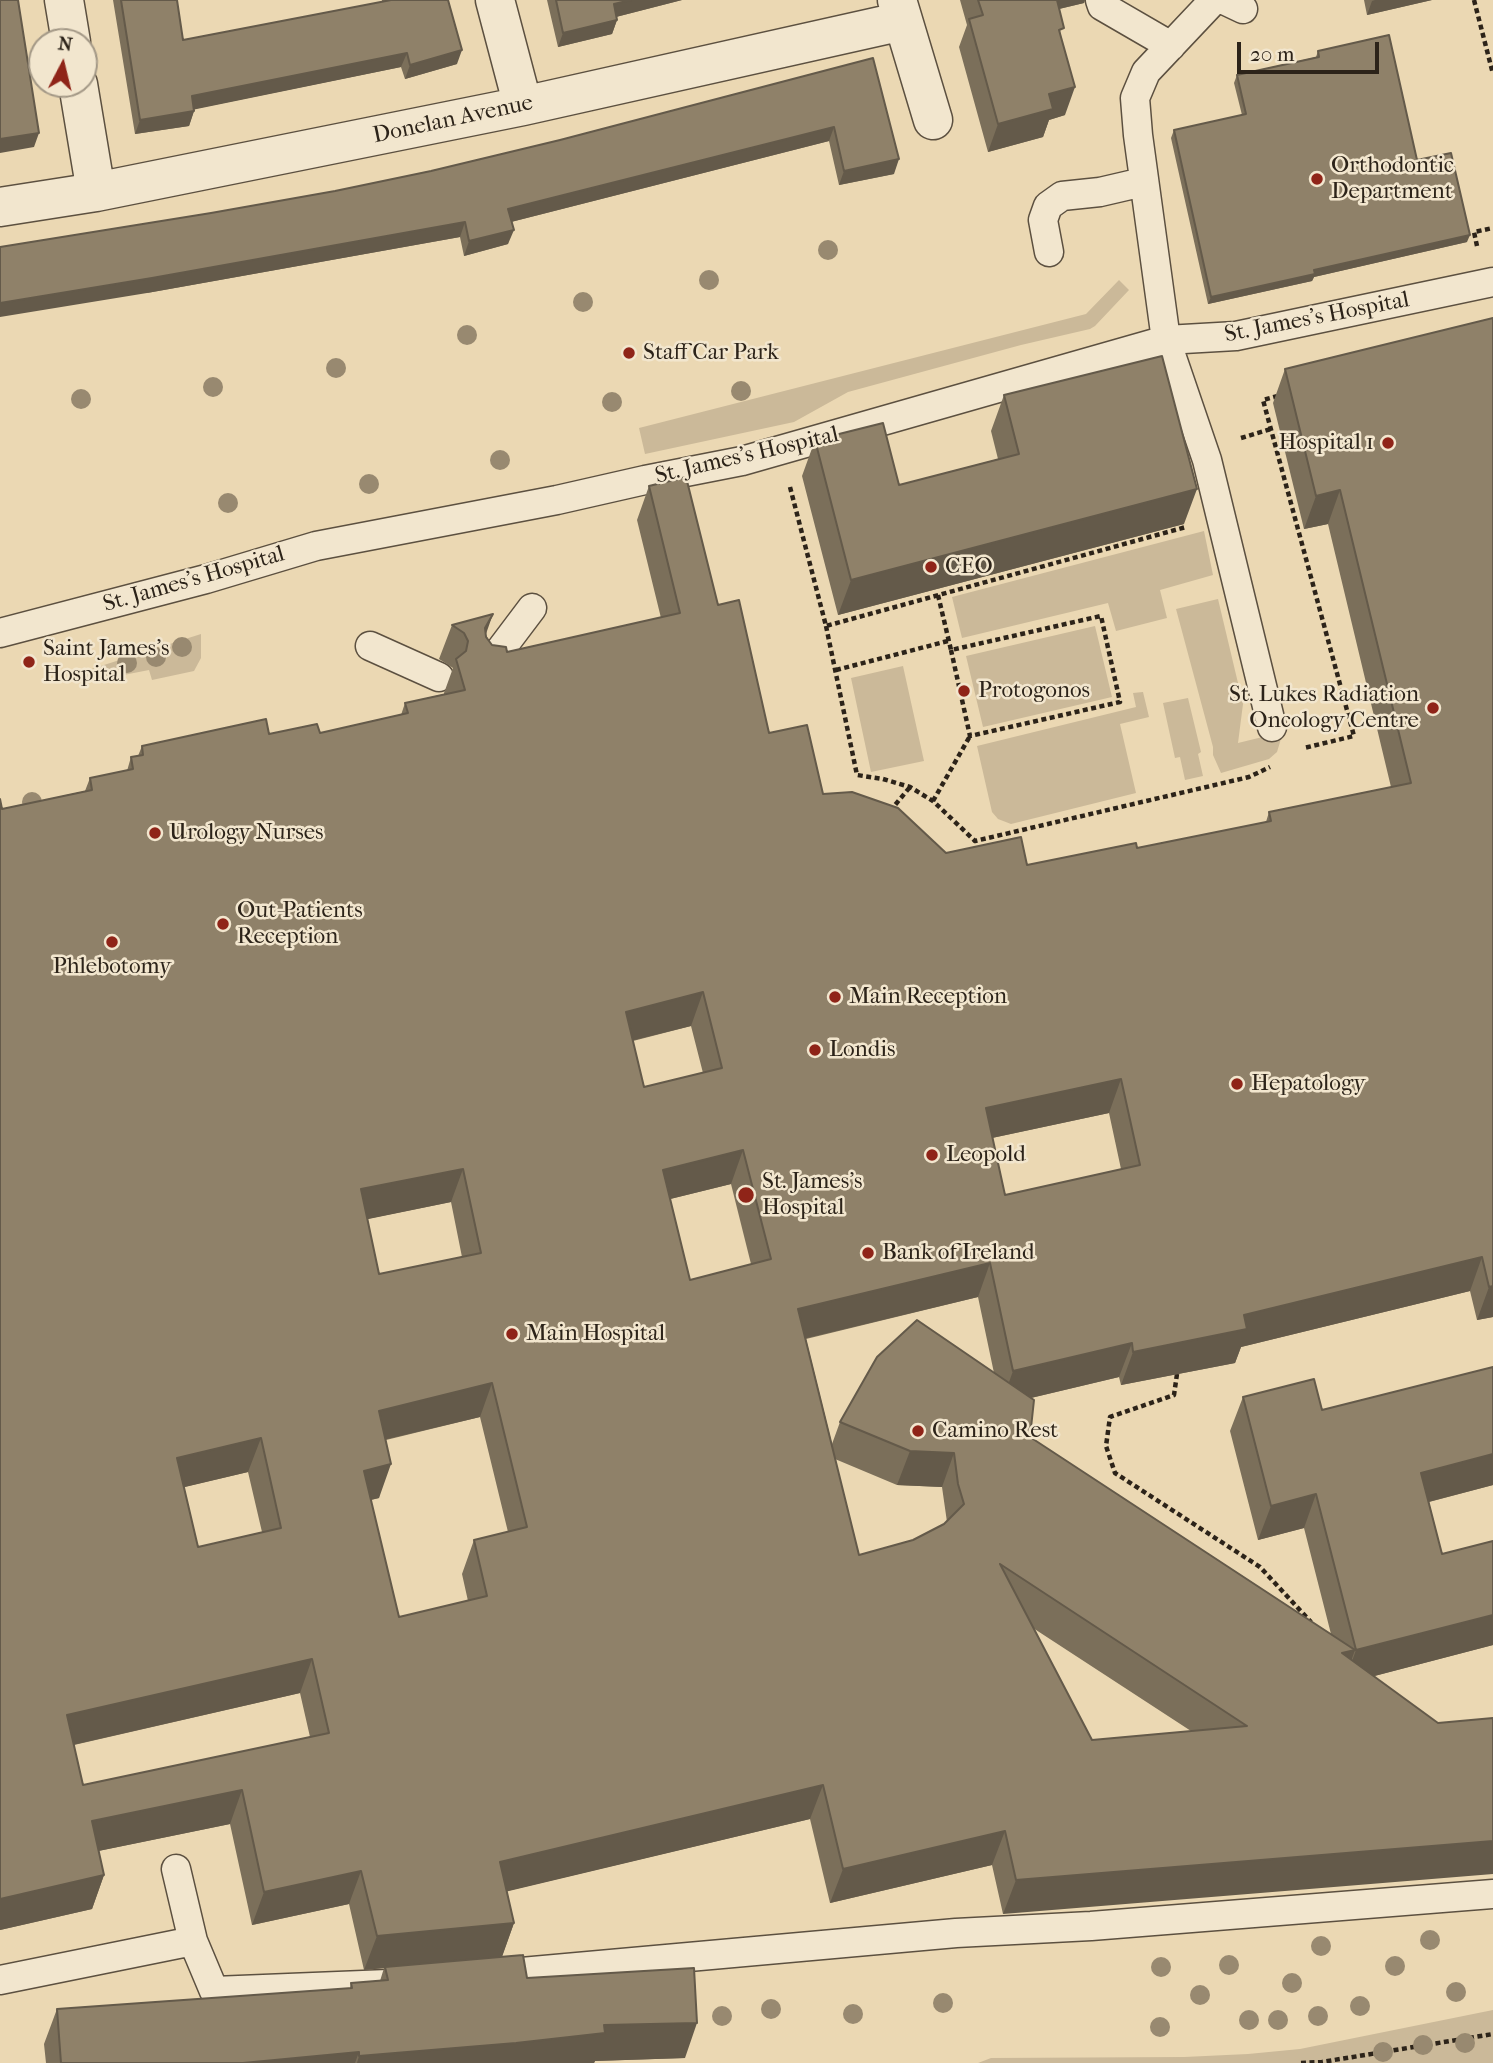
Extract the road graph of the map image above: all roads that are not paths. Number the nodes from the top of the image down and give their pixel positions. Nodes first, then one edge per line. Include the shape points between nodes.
1 (64, 0) edge
2 (495, 0) edge
3 (1100, 0) edge
4 (1214, 0) edge
5 (900, 10) edge
6 (69, 28) edge
7 (1171, 46) junction
8 (80, 98) edge
9 (523, 106) junction
10 (933, 120) dead end
11 (1143, 182) junction
12 (96, 192) junction
13 (0, 206) edge
14 (1049, 252) dead end
15 (1493, 282) edge
16 (1166, 340) junction
17 (532, 608) dead end
18 (0, 633) edge
19 (370, 646) dead end
20 (489, 665) edge
21 (439, 677) dead end
22 (1272, 727) dead end
23 (176, 1869) dead end
24 (1493, 1894) edge
25 (193, 1941) junction
26 (468, 1977) edge
27 (0, 1980) edge
28 (412, 1982) edge

1 - 6 street
2 - 9 street
3 - 7 lane via 1102,6
4 - 7 lane
5 - 9 street, Donelan Avenue
5 - 10 street
7 - 11 lane via 1146,72 1135,98
8 - 12 street
9 - 12 street, Donelan Avenue
11 - 14 lane via 1062,196 1048,206 1043,220
11 - 16 lane
12 - 13 street, Donelan Avenue
15 - 16 lane, St. James's Hospital via 1236,336
16 - 18 lane, St. James's Hospital via 780,452 316,545
16 - 22 lane via 1207,460
17 - 20 lane
19 - 21 lane
23 - 25 lane
24 - 26 lane via 956,1933
25 - 27 lane
25 - 28 lane via 214,1991

